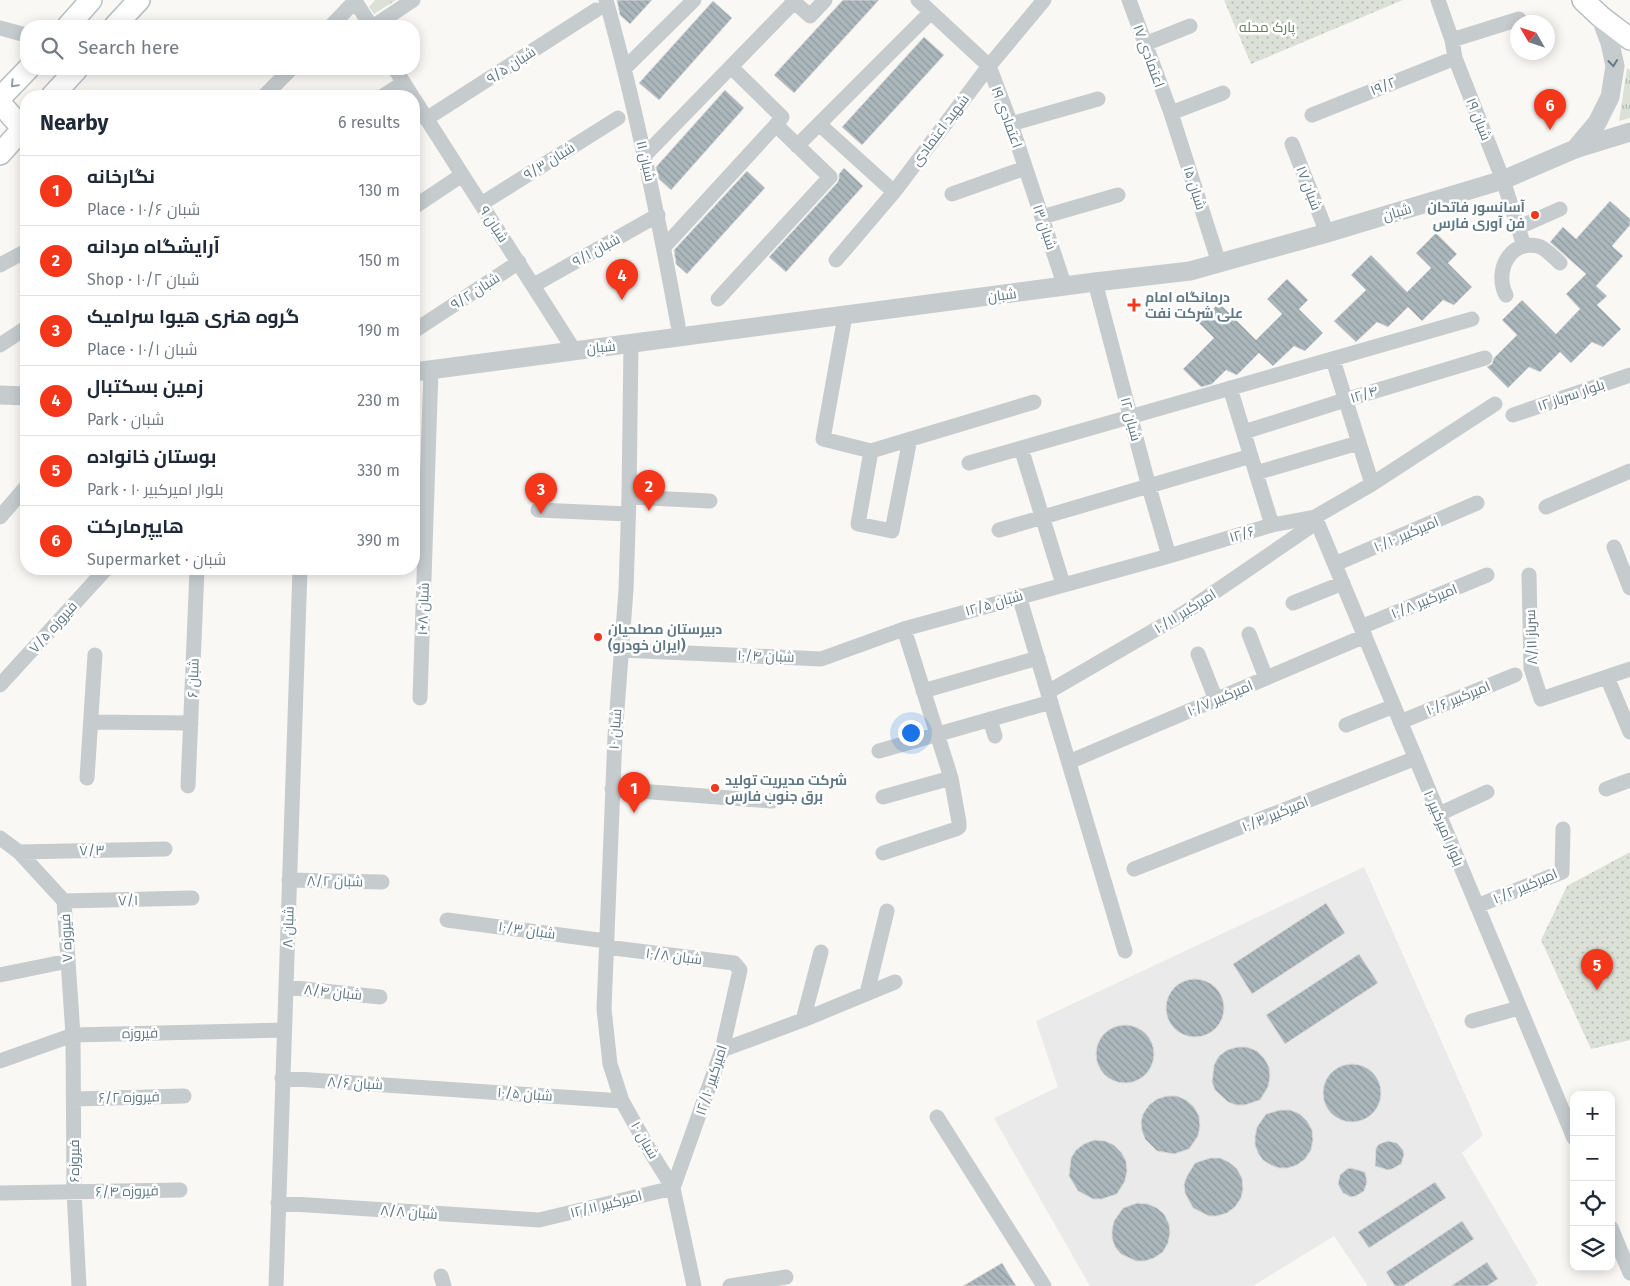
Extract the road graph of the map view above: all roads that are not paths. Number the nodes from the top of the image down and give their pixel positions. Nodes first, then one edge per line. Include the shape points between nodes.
1 (91, 0) edge
2 (139, 0) edge
3 (413, 0) edge
4 (694, 0) edge
5 (825, 0) edge
6 (918, 0) edge
7 (1044, 0) edge
8 (1128, 0) edge
9 (1438, 0) edge
10 (1583, 0) edge
11 (355, 1) edge
12 (793, 1) edge
13 (601, 5) edge
14 (931, 12) junction
15 (1600, 16) junction
16 (73, 20) edge
17 (121, 20) edge
18 (337, 20) edge
19 (368, 20) edge
20 (381, 20) edge
21 (1510, 23) edge
22 (1190, 26) dead end
23 (0, 28) edge
24 (20, 33) edge
25 (1630, 39) edge
26 (1452, 40) junction
27 (1145, 44) junction
28 (1455, 58) junction
29 (989, 66) junction
30 (731, 67) junction
31 (625, 68) junction
32 (22, 75) edge
33 (71, 75) edge
34 (285, 75) edge
35 (398, 75) edge
36 (403, 83) junction
37 (58, 90) edge
38 (270, 90) edge
39 (392, 90) edge
40 (408, 90) edge
41 (1223, 92) dead end
42 (0, 98) edge
43 (1098, 99) dead end
44 (0, 103) edge
45 (420, 109) edge
46 (1170, 113) junction
47 (1312, 115) dead end
48 (618, 118) dead end
49 (426, 119) junction
50 (20, 123) edge
51 (819, 124) junction
52 (1011, 124) junction
53 (776, 125) junction
54 (20, 132) edge
55 (1630, 132) edge
56 (1292, 144) dead end
57 (797, 146) junction
58 (1575, 149) junction
59 (0, 154) edge
60 (644, 156) junction
61 (1025, 168) junction
62 (462, 175) junction
63 (1503, 180) junction
64 (894, 192) junction
65 (952, 194) dead end
66 (1118, 195) dead end
67 (420, 203) edge
68 (481, 204) junction
69 (1560, 209) dead end
70 (658, 216) junction
71 (1042, 216) junction
72 (1517, 228) junction
73 (1327, 233) junction
74 (1524, 246) junction
75 (664, 247) junction
76 (20, 254) edge
77 (836, 260) dead end
78 (519, 262) junction
79 (1219, 263) junction
80 (1560, 263) dead end
81 (0, 265) edge
82 (1095, 282) junction
83 (534, 285) junction
84 (1066, 287) junction
85 (1506, 296) dead end
86 (718, 299) dead end
87 (845, 316) junction
88 (1472, 319) dead end
89 (678, 324) dead end
90 (420, 327) edge
91 (20, 332) edge
92 (631, 344) junction
93 (0, 345) edge
94 (574, 350) junction
95 (1485, 358) dead end
96 (1333, 360) junction
97 (422, 371) edge
98 (1630, 375) edge
99 (1230, 388) junction
100 (0, 395) edge
101 (20, 396) edge
102 (1345, 400) junction
103 (1034, 402) dead end
104 (1495, 404) dead end
105 (1513, 415) dead end
106 (1131, 418) junction
107 (1244, 432) junction
108 (910, 439) junction
109 (1358, 443) junction
110 (1021, 448) junction
111 (871, 451) junction
112 (1251, 456) junction
113 (969, 463) dead end
114 (1630, 471) edge
115 (1256, 474) junction
116 (1372, 484) junction
117 (1149, 486) junction
118 (20, 495) edge
119 (629, 498) junction
120 (710, 501) dead end
121 (1477, 504) dead end
122 (1546, 507) dead end
123 (538, 510) dead end
124 (628, 514) junction
125 (1043, 516) junction
126 (0, 517) edge
127 (1316, 520) junction
128 (1272, 525) junction
129 (999, 530) dead end
130 (1614, 547) dead end
131 (1169, 556) junction
132 (1335, 564) junction
133 (100, 575) edge
134 (196, 575) edge
135 (300, 575) edge
136 (1487, 575) dead end
137 (1529, 575) dead end
138 (1343, 583) junction
139 (1063, 584) junction
140 (1630, 588) edge
141 (1019, 596) junction
142 (1293, 603) dead end
143 (904, 629) junction
144 (1363, 632) junction
145 (1249, 634) dead end
146 (621, 650) junction
147 (1198, 654) dead end
148 (95, 655) dead end
149 (1038, 658) junction
150 (820, 659) joint
151 (1630, 669) edge
152 (1515, 675) dead end
153 (1607, 677) junction
154 (1266, 678) junction
155 (1, 682) edge
156 (923, 691) junction
157 (1049, 697) junction
158 (420, 698) dead end
159 (1216, 700) junction
160 (1394, 706) junction
161 (990, 719) junction
162 (91, 722) junction
163 (1400, 722) junction
164 (191, 723) junction
165 (1346, 725) dead end
166 (1630, 732) edge
167 (937, 734) junction
168 (995, 736) dead end
169 (879, 751) dead end
170 (1416, 758) junction
171 (1076, 759) dead end
172 (87, 778) dead end
173 (951, 778) junction
174 (1630, 780) edge
175 (188, 786) dead end
176 (612, 789) junction
177 (1606, 789) dead end
178 (1487, 792) dead end
179 (883, 797) dead end
180 (772, 801) dead end
181 (1439, 814) junction
182 (1563, 829) dead end
183 (0, 838) edge
184 (166, 849) dead end
185 (19, 852) junction
186 (883, 853) dead end
187 (1134, 869) dead end
188 (289, 880) junction
189 (382, 882) dead end
190 (192, 898) dead end
191 (64, 902) junction
192 (1477, 906) junction
193 (886, 911) dead end
194 (447, 920) dead end
195 (606, 944) junction
196 (822, 952) dead end
197 (1125, 952) dead end
198 (68, 960) junction
199 (740, 970) joint
200 (0, 975) edge
201 (895, 982) dead end
202 (286, 987) junction
203 (867, 993) junction
204 (380, 997) dead end
205 (1519, 1008) junction
206 (803, 1020) junction
207 (1472, 1021) dead end
208 (284, 1030) junction
209 (73, 1035) junction
210 (722, 1050) junction
211 (0, 1061) edge
212 (282, 1078) junction
213 (428, 1087) joint
214 (184, 1096) dead end
215 (74, 1098) junction
216 (622, 1100) junction
217 (937, 1117) dead end
218 (1573, 1136) edge
219 (674, 1188) junction
220 (180, 1190) dead end
221 (74, 1191) junction
222 (0, 1193) edge
223 (278, 1203) junction
224 (539, 1220) joint
225 (1615, 1237) edge
226 (1630, 1273) edge
227 (786, 1277) dead end
228 (79, 1286) edge
229 (276, 1286) edge
230 (694, 1286) edge
231 (730, 1286) edge
232 (1044, 1286) edge

1 - 16 main road
2 - 17 main road
3 - 20 street
4 - 31 street
5 - 12 street via 810,16
6 - 14 street
7 - 29 street, شهید اعتمادی
8 - 27 street, ۱۷ اعتمادی
9 - 26 street, ۱۹ شبان
10 - 15 main road
11 - 18 street
11 - 19 street
12 - 30 street
13 - 31 street, ۱۱ شبان
13 - 49 street, ۹/۵ شبان
14 - 29 street
14 - 51 street
15 - 25 main road
15 -> 58 street via 1615,66 1610,97 1597,123
21 - 26 street
22 - 27 street
23 - 24 street
26 - 28 street, ۱۹ شبان
27 - 46 street, ۱۷ اعتمادی
28 - 47 street, ۱۹/۲
28 - 63 street, ۱۹ شبان
29 - 52 street, ۱۹ اعتمادی
29 - 64 street, شهید اعتمادی
30 - 53 street via 782,118
30 - 60 street
31 - 60 street, ۱۱ شبان
32 -> 42 main road
33 - 37 main road
34 - 38 street
35 - 36 street, ۹ شبان
36 - 39 street
36 - 40 street, ۹ شبان
41 - 46 street
43 - 52 street
44 - 50 main road
45 - 49 street, ۹ شبان
46 - 79 street, ۱۵ شبان
48 - 68 street, ۹/۳ شبان
49 - 62 street, ۹ شبان
51 - 57 street
51 - 64 street
52 - 61 street, ۱۹ اعتمادی
53 - 57 street
53 - 75 street
54 - 59 main road
55 - 58 street, شبان
56 - 73 street, ۱۷ شبان
57 - 86 street via 830,177
58 - 63 street, شبان
60 - 70 street, ۱۱ شبان
61 - 65 street
61 - 71 street, ۱۳ شبان
62 - 67 street
62 - 68 street, ۹ شبان
63 - 72 street, ۱۹ شبان
63 - 73 street, شبان
64 - 77 street, شهید اعتمادی
66 - 71 street
68 - 78 street, ۹ شبان
69 - 72 street
70 - 75 street, ۱۱ شبان
70 - 83 street, ۹/۱ شبان
71 - 84 street, ۱۳ شبان
72 - 74 street, ۱۹ شبان
73 - 79 street, شبان
74 - 80 street via 1540,246
74 - 85 street via 1507,256 1501,272
75 - 89 street, ۱۱ شبان
76 - 81 street
78 - 83 street, ۹ شبان
78 - 90 street, ۹/۲ شبان
79 - 82 street, شبان via 1190,271
82 - 84 street, شبان
82 - 106 street, ۱۲ شبان
83 - 94 street, ۹ شبان
84 - 87 street, شبان
87 - 92 street, شبان
87 - 111 street via 823,439
88 - 96 street
91 - 93 street
92 - 94 street, شبان
92 - 119 street, ۱۰ شبان
94 - 97 street, شبان
95 - 102 street, ۱۲/۴
96 - 99 street
96 - 102 street
97 - 158 street, ۱+۸ شبان
98 - 105 street, ۱۲ بلوار سرباز
99 - 106 street
99 - 107 street
100 - 101 street
102 - 107 street, ۱۲/۴
102 - 109 street
103 - 108 street
104 - 116 street, ۱۰/۱۱ امیرکبیر
106 - 110 street
106 - 117 street, ۱۲ شبان
107 - 112 street
108 - 111 street
108 - 111 street via 892,531 858,524
109 - 115 street
109 - 116 street
110 - 113 street
110 - 125 street
112 - 115 street
112 - 117 street
114 - 122 street
115 - 128 street
116 - 127 street, ۱۰/۱۱ امیرکبیر
117 - 125 street
117 - 131 street, ۱۲ شبان
118 - 126 street
119 - 120 street
119 - 124 street, ۱۰ شبان
121 - 132 street, ۱۰/۱۰ امیرکبیر
123 - 124 street
124 - 146 street, ۱۰ شبان
125 - 129 street
125 - 139 street
127 - 128 street, ۱۲/۶
127 - 132 street, ۱۰ بلوار امیرکبیر
127 - 157 street, ۱۰/۱۱ امیرکبیر via 1184,613
128 - 131 street, ۱۲/۶
130 - 140 street
131 - 139 street, ۱۲/۵ شبان
132 - 138 street, ۱۰ بلوار امیرکبیر
133 - 155 street, ۷/۵ فیروزه
134 - 164 street, ۶ شبان
135 - 188 street, ۸ شبان
136 - 144 street, ۱۰/۸ امیرکبیر
137 - 153 street, ۸/۱۱ سرباز via 1531,668 1541,699
138 - 142 street
138 - 144 street, ۱۰ بلوار امیرکبیر
139 - 141 street, ۱۲/۵ شبان
141 - 143 street, ۱۲/۵ شبان
141 - 149 street
143 - 150 street, ۱۲/۵ شبان
143 - 156 street
144 - 154 street, ۱۰/۷ امیرکبیر
144 - 160 street, ۱۰ بلوار امیرکبیر
145 - 154 street
146 - 150 street, ۱۰/۴ شبان
146 - 176 street, ۱۰ شبان
147 - 159 street
148 - 162 street
149 - 156 street via 979,682
149 - 157 street
151 - 153 street
152 - 163 street, ۱۰/۶ امیرکبیر
153 - 166 street
154 - 159 street, ۱۰/۷ امیرکبیر
156 - 167 street
157 - 161 street, ۱۰/۱۱ امیرکبیر
157 - 197 street
159 - 171 street, ۱۰/۷ امیرکبیر
160 - 163 street, ۱۰ بلوار امیرکبیر
160 - 165 street
161 - 167 street, ۱۰/۱۱ امیرکبیر
161 - 168 street
162 - 164 street
162 - 172 street
163 - 170 street, ۱۰ بلوار امیرکبیر
164 - 175 street, ۶ شبان
167 - 169 street, ۱۰/۱۱ امیرکبیر
167 - 173 street
170 - 181 street, ۱۰ بلوار امیرکبیر
170 - 187 street, ۱۰/۳ امیرکبیر
173 - 179 street
173 - 186 street via 959,826
174 - 177 street
176 - 180 street
176 - 195 street, ۱۰ شبان
178 - 181 street
181 - 192 street, ۱۰ بلوار امیرکبیر
182 - 192 street, ۱۰/۲ امیرکبیر via 1562,872
183 - 185 street, ۷ فیروزه
184 - 185 street, ۷/۳
185 - 191 street, ۷ فیروزه
188 - 189 street, ۸/۲ شبان
188 - 202 street, ۸ شبان
190 - 191 street, ۷/۱
191 - 198 street, ۷ فیروزه
192 - 205 street, ۱۰ بلوار امیرکبیر
193 - 203 street
194 - 195 street, ۱۰/۳ شبان
195 - 199 street, ۱۰/۸ شبان via 734,963
195 - 216 street, ۱۰ شبان via 604,1009 610,1064
196 - 206 street
198 - 200 street
198 - 209 street, ۷ فیروزه
199 - 210 street, ۱۲/۱۰ امیرکبیر
201 - 203 street
202 - 204 street, ۸/۴ شبان
202 - 208 street, ۸ شبان
203 - 206 street
205 - 207 street
205 - 218 street, ۱۰ بلوار امیرکبیر
206 - 210 street
208 - 209 street, فیروزه
208 - 212 street, ۸ شبان
209 - 211 street, فیروزه
209 - 215 street, فیروزه۶
210 - 219 street, ۱۲/۱۰ امیرکبیر
212 - 213 street, ۸/۶ شبان
212 - 223 street, ۸ شبان
213 - 216 street, ۱۰/۵ شبان
214 - 215 street, ۶/۲ فیروزه
215 - 221 street, فیروزه۶
216 - 219 street, ۱۰ شبان
217 - 232 street
219 - 224 street, ۱۲/۱۱ امیرکبیر
219 - 230 street
220 - 221 street, ۶/۴ فیروزه
221 - 222 street, ۶/۴ فیروزه
221 - 228 street, فیروزه۶
223 - 224 street, ۸/۸ شبان
223 - 229 street, ۸ شبان
225 - 226 street
227 - 231 street

